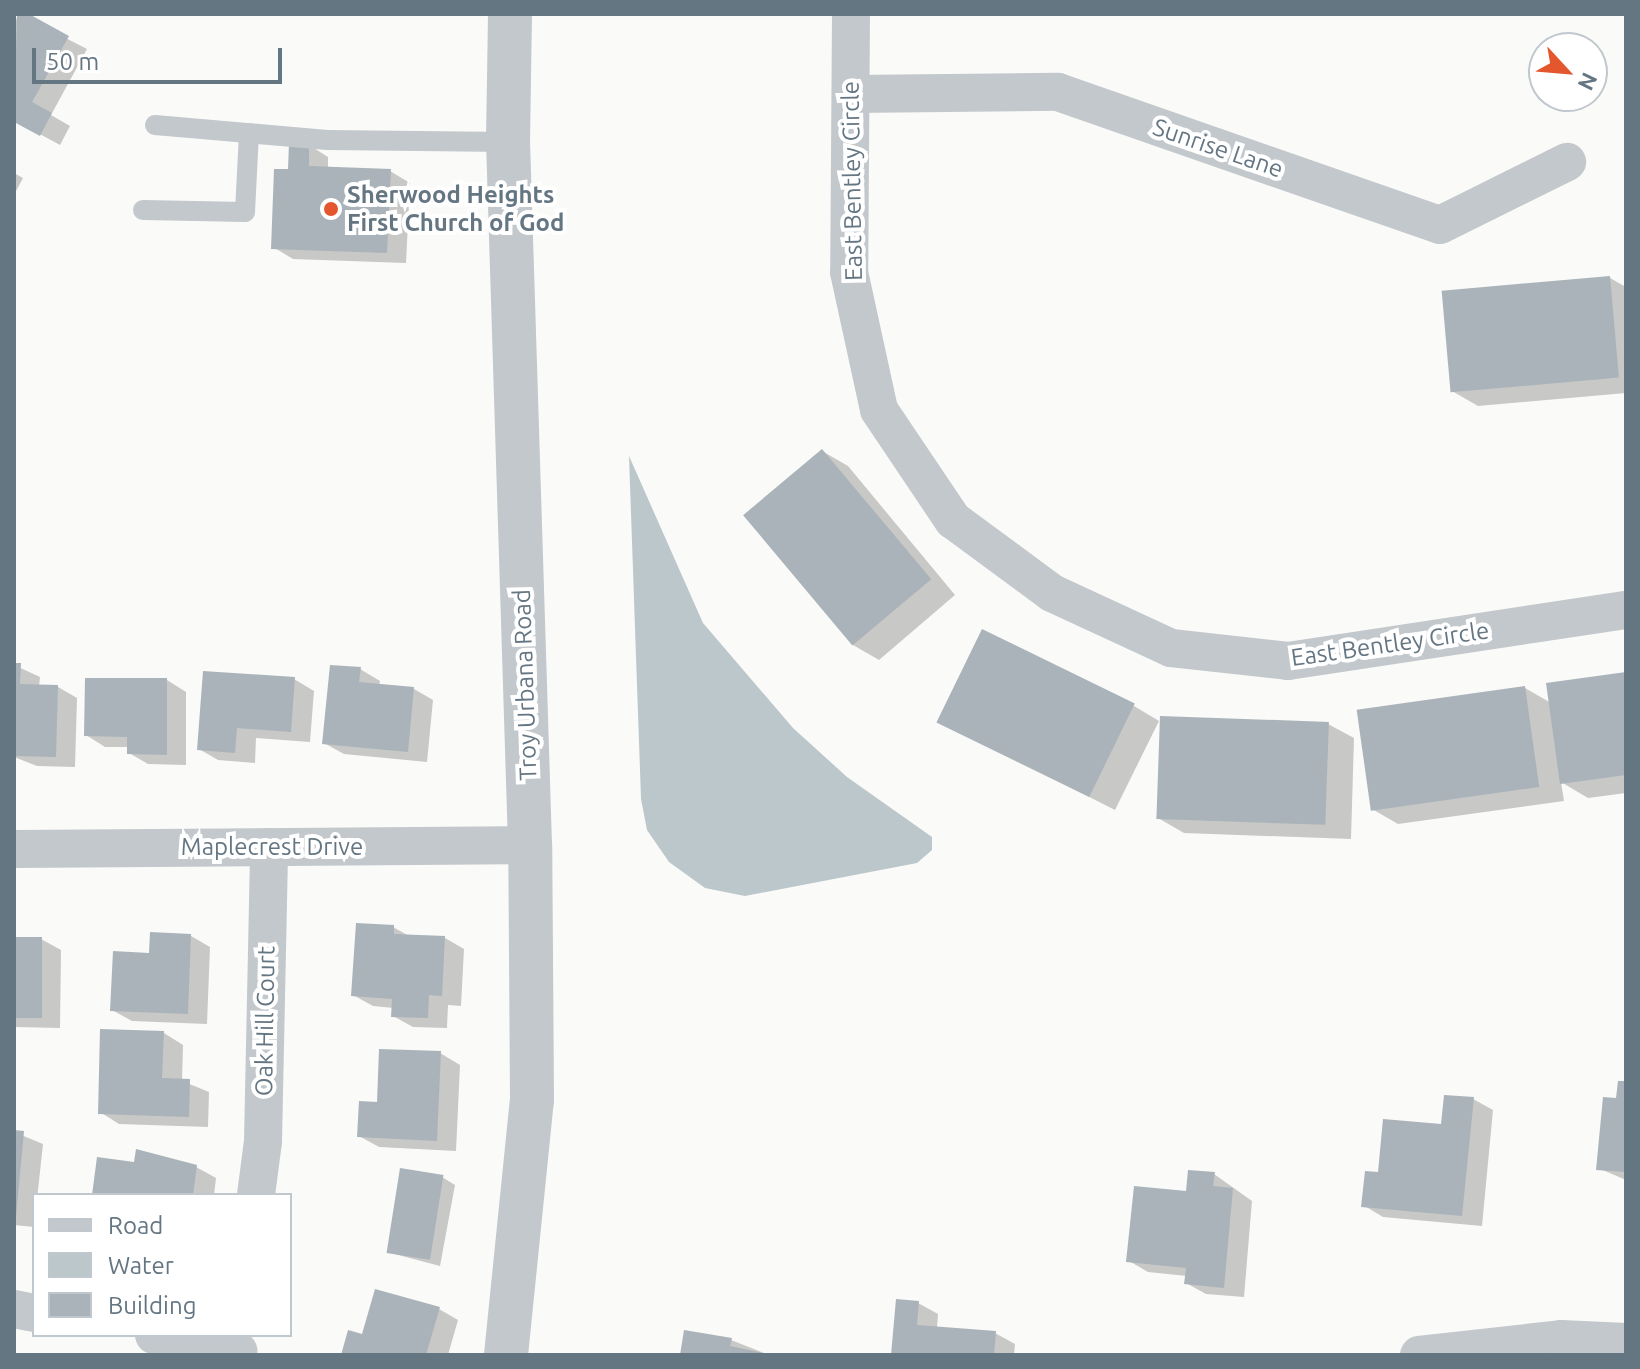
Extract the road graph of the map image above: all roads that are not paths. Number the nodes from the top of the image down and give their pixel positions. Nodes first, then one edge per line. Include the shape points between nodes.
1 (510, 14) edge
2 (851, 14) edge
3 (851, 94) junction
4 (155, 125) dead end
5 (249, 133) junction
6 (508, 142) junction
7 (1567, 162) dead end
8 (143, 210) dead end
9 (1626, 610) edge
10 (530, 845) junction
11 (269, 847) junction
12 (14, 849) edge
13 (256, 1193) edge
14 (168, 1337) edge
15 (1626, 1342) edge
16 (239, 1347) edge
17 (1494, 1352) edge
18 (506, 1355) edge
19 (1419, 1355) edge

1 - 6 street, Troy Urbana Road
2 - 3 street, East Bentley Circle
3 - 7 street, Sunrise Lane via 1058,92 1440,225
3 - 9 street, East Bentley Circle via 849,272 879,410 953,520 1052,593 1171,648 1288,661
4 - 5 lane
5 - 6 lane via 327,140
5 - 8 lane via 245,212
6 - 10 street, Troy Urbana Road
10 - 11 street, Maplecrest Drive
10 - 18 street, Troy Urbana Road via 532,1100
11 - 12 street, Maplecrest Drive
11 - 13 street, Oak Hill Court via 263,1141
14 - 16 street
15 - 17 street via 1561,1339
17 - 19 street

